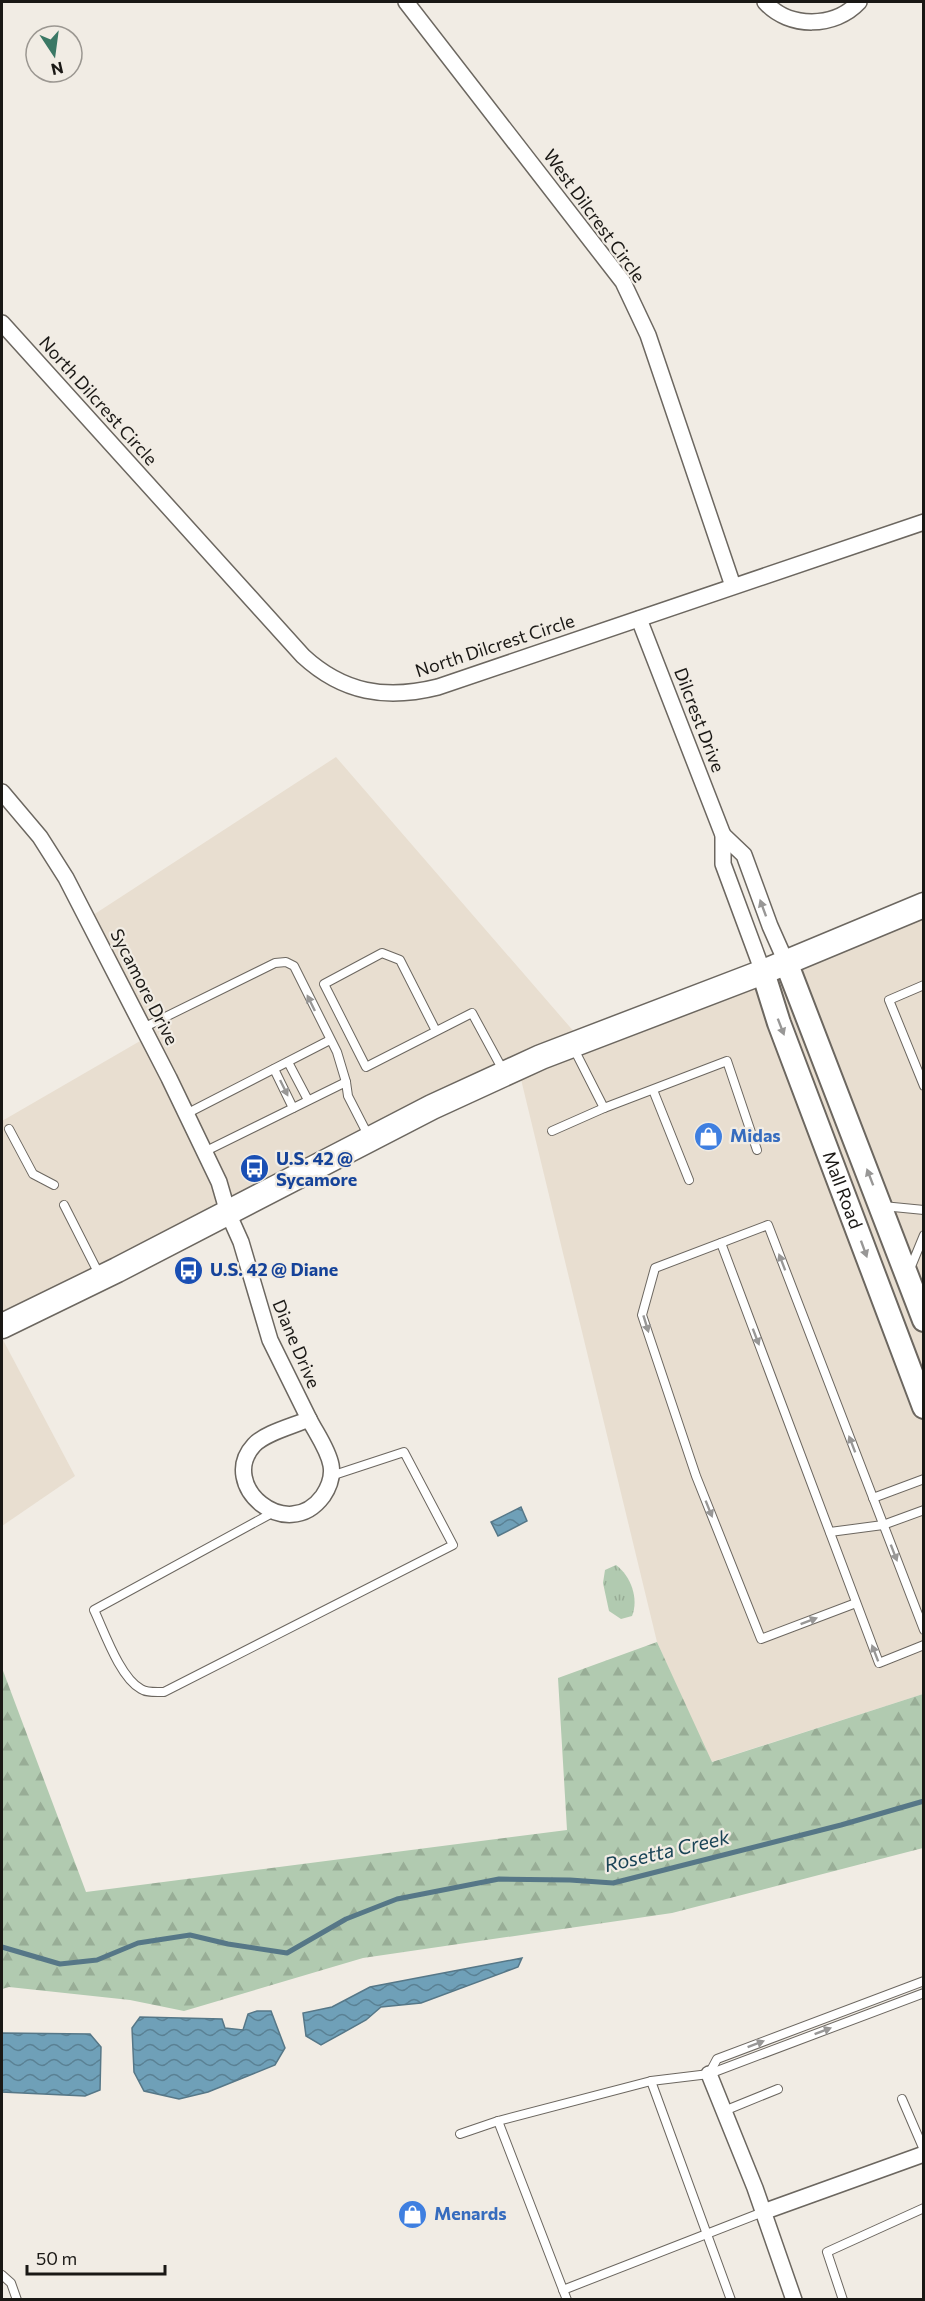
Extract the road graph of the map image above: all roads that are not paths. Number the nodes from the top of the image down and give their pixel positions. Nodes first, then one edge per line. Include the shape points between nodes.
1 (406, 2) edge
2 (765, 2) edge
3 (859, 2) edge
4 (2, 324) edge
5 (924, 522) edge
6 (733, 586) junction
7 (639, 619) junction
8 (2, 792) edge
9 (723, 835) junction
10 (924, 905) edge
11 (786, 962) junction
12 (764, 972) junction
13 (924, 985) edge
14 (143, 1028) junction
15 (436, 1032) junction
16 (330, 1040) junction
17 (572, 1045) junction
18 (288, 1062) junction
19 (274, 1069) junction
20 (504, 1074) junction
21 (346, 1082) junction
22 (924, 1086) edge
23 (653, 1090) junction
24 (308, 1100) junction
25 (293, 1108) junction
26 (604, 1108) junction
27 (186, 1114) junction
28 (9, 1130) dead end
29 (552, 1131) dead end
30 (370, 1139) junction
31 (757, 1150) dead end
32 (204, 1152) junction
33 (689, 1180) dead end
34 (54, 1185) dead end
35 (64, 1205) dead end
36 (881, 1205) junction
37 (924, 1210) edge
38 (228, 1214) junction
39 (924, 1235) edge
40 (721, 1243) junction
41 (907, 1276) junction
42 (101, 1278) junction
43 (924, 1320) edge
44 (2, 1326) edge
45 (924, 1407) edge
46 (309, 1419) junction
47 (332, 1476) junction
48 (924, 1479) edge
49 (873, 1498) junction
50 (924, 1510) edge
51 (274, 1512) junction
52 (883, 1525) junction
53 (830, 1532) junction
54 (856, 1603) junction
55 (924, 1630) edge
56 (924, 1645) edge
57 (924, 1981) edge
58 (924, 1994) edge
59 (709, 2074) junction
60 (651, 2082) junction
61 (778, 2089) dead end
62 (902, 2098) dead end
63 (724, 2111) junction
64 (498, 2121) junction
65 (460, 2134) dead end
66 (924, 2152) edge
67 (924, 2208) edge
68 (763, 2212) junction
69 (707, 2234) junction
70 (2, 2276) edge
71 (563, 2290) junction
72 (17, 2300) edge
73 (567, 2300) edge
74 (731, 2300) edge
75 (794, 2300) edge
76 (843, 2300) edge

1 - 6 street, West Dilcrest Circle via 623,282 648,335
2 - 3 street via 780,14 799,21 822,21 845,13
4 - 7 street, North Dilcrest Circle via 303,656 332,678 369,693 413,693
5 - 6 street, North Dilcrest Circle
6 - 7 street, North Dilcrest Circle
7 - 9 street, Dilcrest Drive
8 - 14 street, Sycamore Drive via 40,837 66,878
11 -> 9 street, Dilcrest Drive via 744,855
9 - 12 street, Dilcrest Drive via 723,864
10 - 11 main road
11 - 12 main road
36 -> 11 main road, Mall Road
12 - 17 main road
12 -> 45 main road, Mall Road via 779,1023
13 - 22 lane via 889,1000
16 -> 14 lane via 294,966 285,962 275,963
14 - 27 street, Sycamore Drive
15 - 15 lane via 366,1067 324,984 382,952 400,960
15 - 20 lane via 472,1013
16 - 18 lane
16 - 21 lane
17 - 20 main road
17 - 26 lane
18 - 19 lane
18 - 24 lane
19 -> 25 lane
19 - 27 lane
20 - 30 main road
21 - 24 lane
21 - 30 lane via 348,1096
23 - 26 lane
23 - 31 lane via 727,1061
23 - 33 lane
24 - 25 lane
25 - 32 lane
26 - 29 lane
27 - 32 street, Sycamore Drive
28 - 34 lane via 33,1174
30 - 38 main road
32 - 38 street, Sycamore Drive via 219,1182
35 - 42 lane
36 - 37 lane
36 - 41 main road, Mall Road
38 - 42 main road
38 - 46 street, Diane Drive via 241,1242 270,1340
39 - 41 lane
49 -> 40 lane via 768,1224
40 -> 53 lane
40 -> 54 lane via 655,1268 642,1315 696,1476 761,1639
41 - 43 main road, Mall Road
42 - 44 main road
46 - 47 street, Diane Drive via 328,1455
46 - 51 street via 261,1439 246,1457 246,1485 257,1502
47 - 51 street via 317,1504 305,1512
47 - 51 lane via 404,1452 453,1545 164,1692 143,1691 133,1684 94,1610
48 - 49 lane
49 - 52 lane
50 - 52 lane
52 - 53 lane
52 -> 55 lane
53 - 54 lane
56 -> 54 lane via 879,1663
59 -> 57 lane via 717,2059
59 -> 58 lane
59 - 60 lane
59 - 63 street
60 - 64 lane
60 - 69 lane
61 - 63 lane
62 - 66 lane
63 - 68 street
64 - 65 lane
64 - 71 lane
66 - 68 street
67 - 76 lane via 827,2252
68 - 69 lane
68 - 75 street
69 - 71 lane
69 - 74 lane
70 - 72 lane via 11,2283
71 - 73 lane

